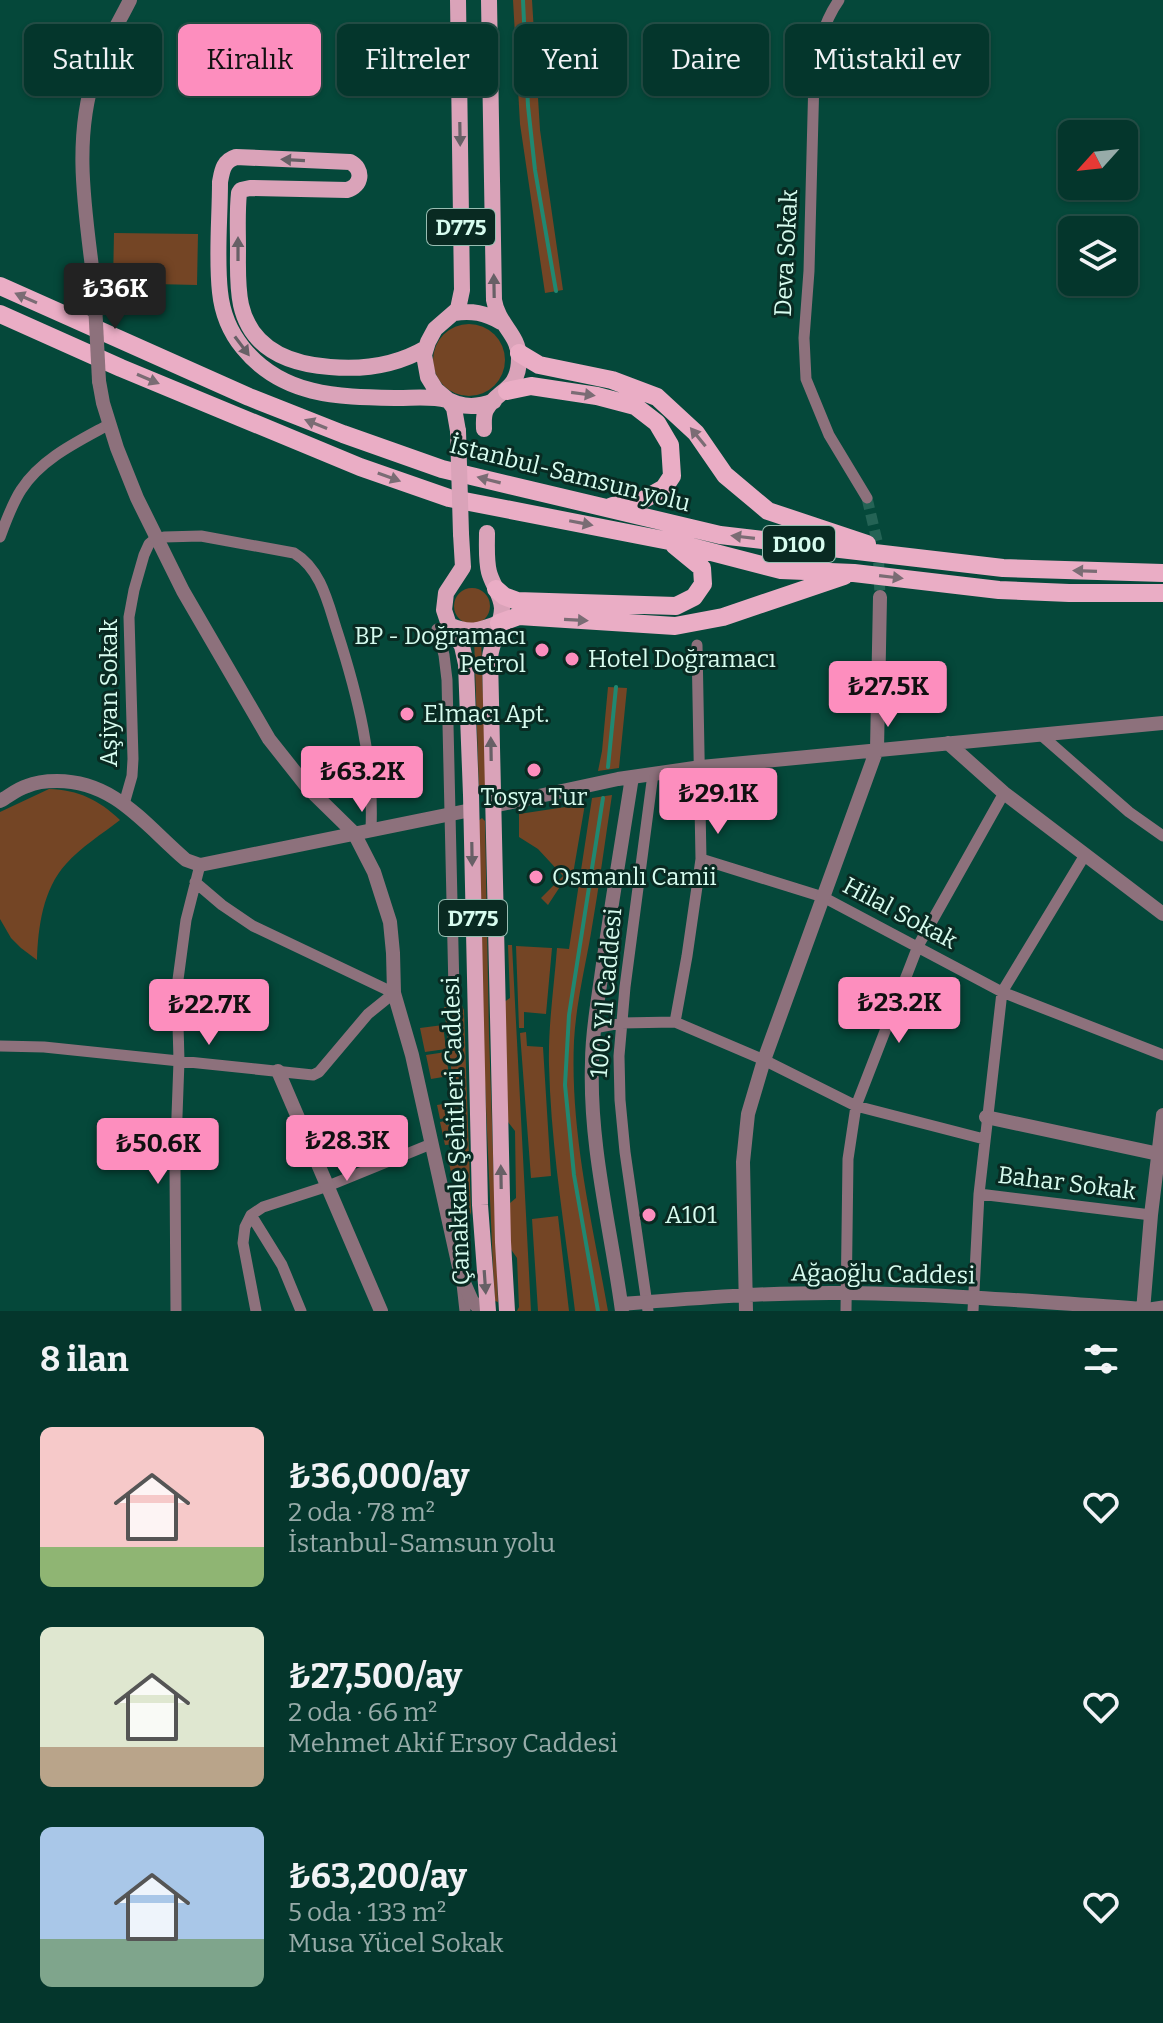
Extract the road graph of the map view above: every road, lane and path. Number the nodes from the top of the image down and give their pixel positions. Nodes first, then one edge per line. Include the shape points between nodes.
1 (130, 0) edge
2 (458, 0) edge
3 (489, 0) edge
4 (839, 0) edge
5 (0, 286) edge
6 (454, 313) junction
7 (0, 314) edge
8 (501, 322) junction
9 (426, 348) junction
10 (519, 353) junction
11 (500, 396) junction
12 (448, 400) junction
13 (108, 425) junction
14 (484, 429) dead end
15 (867, 498) tunnel mouth
16 (604, 507) junction
17 (487, 533) dead end
18 (0, 537) edge
19 (155, 539) junction
20 (669, 541) junction
21 (904, 556) junction
22 (854, 573) junction
23 (1163, 573) edge
24 (450, 586) junction
25 (496, 589) junction
26 (1163, 593) edge
27 (880, 597) tunnel mouth
28 (499, 623) junction
29 (443, 627) junction
30 (697, 645) dead end
31 (1163, 723) edge
32 (1040, 734) junction
33 (948, 743) junction
34 (877, 749) junction
35 (701, 767) junction
36 (653, 774) junction
37 (625, 778) junction
38 (1004, 793) junction
39 (4, 795) edge
40 (124, 804) junction
41 (493, 806) junction
42 (471, 810) junction
43 (450, 814) junction
44 (371, 829) junction
45 (354, 833) junction
46 (1163, 836) edge
47 (1085, 855) junction
48 (701, 859) junction
49 (200, 865) junction
50 (195, 882) junction
51 (823, 897) junction
52 (453, 914) junction
53 (473, 914) junction
54 (1163, 914) edge
55 (918, 946) junction
56 (454, 991) dead end
57 (1002, 992) junction
58 (394, 993) junction
59 (675, 1022) junction
60 (621, 1023) junction
61 (594, 1028) junction
62 (0, 1046) edge
63 (1163, 1055) edge
64 (764, 1060) junction
65 (179, 1061) junction
66 (278, 1071) junction
67 (856, 1106) junction
68 (1163, 1115) edge
69 (986, 1117) junction
70 (984, 1139) junction
71 (431, 1144) junction
72 (1160, 1154) edge
73 (328, 1186) junction
74 (979, 1194) junction
75 (251, 1215) junction
76 (1151, 1215) junction
77 (461, 1276) junction
78 (846, 1293) junction
79 (744, 1294) junction
80 (974, 1304) edge
81 (647, 1306) edge
82 (1163, 1306) edge
83 (622, 1307) edge
84 (1143, 1310) edge
85 (176, 1311) edge
86 (256, 1311) edge
87 (301, 1311) edge
88 (381, 1311) edge
89 (465, 1311) edge
90 (485, 1311) edge
91 (507, 1311) edge
92 (746, 1311) edge
93 (846, 1311) edge

1 - 13 street, bridge via 94,75 82,156 99,381
2 -> 6 main road, D775 via 462,290
8 -> 3 main road, D775 via 494,300
4 - 15 street, Deva Sokak via 825,23 814,77 804,359 806,379 829,435
16 -> 5 highway, İstanbul-Samsun yolu / D100 via 442,469 343,434
6 - 8 main road via 479,312
6 - 9 main road, D775 via 435,329
7 -> 20 highway, İstanbul-Samsun yolu / D100 via 413,486 449,498
8 - 10 main road, D775
9 - 12 main road, D775 via 428,377
9 -> 12 main road via 397,362 342,368 291,361 268,349 245,320 240,303 239,193 250,188 347,190 358,183 360,172 350,162 229,159 220,182 220,295 230,329 253,361 283,381 326,394
10 - 11 main road via 512,385
21 -> 10 highway via 768,511 725,475 696,433 657,397 612,380 539,365
11 - 12 main road via 485,405
11 - 14 main road via 487,409
11 -> 16 highway via 531,386 597,396 635,406 657,423 670,445 672,476 664,488 641,501
12 - 24 main road, Çanakkale Şehitleri Caddesi / D775, bridge via 458,431 463,567
13 - 18 street via 43,465 23,487
13 - 19 street
21 -> 16 highway, İstanbul-Samsun yolu / D100 via 720,535
17 - 25 main road, Çanakkale Şehitleri Caddesi / D775 via 488,567
19 - 40 street, Aşiyan Sokak via 144,555 129,617 133,759
19 - 44 street via 214,537 278,548 304,559 314,571 361,711
19 - 45 street via 269,739 307,787
20 - 22 highway, İstanbul-Samsun yolu / D100 via 781,570
20 - 25 highway via 702,568 703,584 694,597 676,606 517,601
23 -> 21 highway, İstanbul-Samsun yolu / D100 via 1003,568
22 -> 26 highway, İstanbul-Samsun yolu / D100 via 999,590
28 -> 22 highway via 519,616 675,626 723,617
24 - 25 main road via 475,578
24 - 29 main road, Çanakkale Şehitleri Caddesi / D775
25 - 28 main road, Çanakkale Şehitleri Caddesi / D775 via 502,607
27 - 34 street
28 - 29 main road via 473,631
41 -> 28 main road, Çanakkale Şehitleri Caddesi / D775 via 490,657
29 - 42 main road, Çanakkale Şehitleri Caddesi / D775 via 462,646 466,664
29 - 43 street, Çanakkale Şehitleri Caddesi
30 - 35 street
31 - 32 street
32 - 33 street
32 - 46 street
33 - 34 street
33 - 38 street
34 - 35 street
34 - 51 street
35 - 36 street
35 - 48 street
36 - 37 street
36 - 60 street, 100. Yıl Caddesi
37 - 41 street
37 - 61 street, 100. Yıl Caddesi
38 - 47 street
38 - 55 street
39 - 40 street via 37,783 68,781 100,789
40 - 49 street via 186,860
41 - 42 main road
91 -> 41 main road, Çanakkale Şehitleri Caddesi / D775
42 - 43 street
42 -> 53 main road, Çanakkale Şehitleri Caddesi / D775
43 - 44 street
43 - 52 street, Çanakkale Şehitleri Caddesi
44 - 45 street
45 - 49 street
45 - 58 street via 387,909
47 - 54 street
47 - 57 street
48 - 51 street, Hilal Sokak
48 - 59 street
49 - 50 street
50 - 58 street via 253,926
50 - 65 street via 177,987
51 - 55 street, Hilal Sokak
51 - 64 street
52 - 53 street
52 - 56 street, Çanakkale Şehitleri Caddesi
53 -> 90 main road, Çanakkale Şehitleri Caddesi / D775
55 - 57 street, Hilal Sokak
55 - 67 street
57 - 63 street, Hilal Sokak
57 - 69 street
58 - 66 street via 368,1014 319,1072 308,1076
58 - 71 street
59 - 60 street
59 - 64 street
60 - 61 street
60 - 81 street, 100. Yıl Caddesi via 620,1100
61 - 83 street, 100. Yıl Caddesi via 595,1132
62 - 65 street
64 - 67 street
64 - 79 street via 745,1137
65 - 66 street
65 - 85 street
66 - 73 street
67 - 70 street
67 - 78 street via 848,1159
68 - 72 street
69 - 70 street
69 - 72 street
70 - 74 street
71 - 73 street
71 - 77 street
72 - 76 street
73 - 75 street
73 - 88 street
74 - 76 street, Bahar Sokak
74 - 80 street
75 - 86 street via 243,1243
75 - 87 street via 282,1265
76 - 84 street
77 - 89 street, Çanakkale Şehitleri Caddesi
77 - 90 street via 472,1301
78 - 79 street, Ağaoğlu Caddesi
78 - 80 street, Ağaoğlu Caddesi
78 - 93 street
79 - 81 street, Ağaoğlu Caddesi
79 - 92 street
80 - 84 street, Ağaoğlu Caddesi
81 - 83 street, Ağaoğlu Caddesi
82 - 84 street

